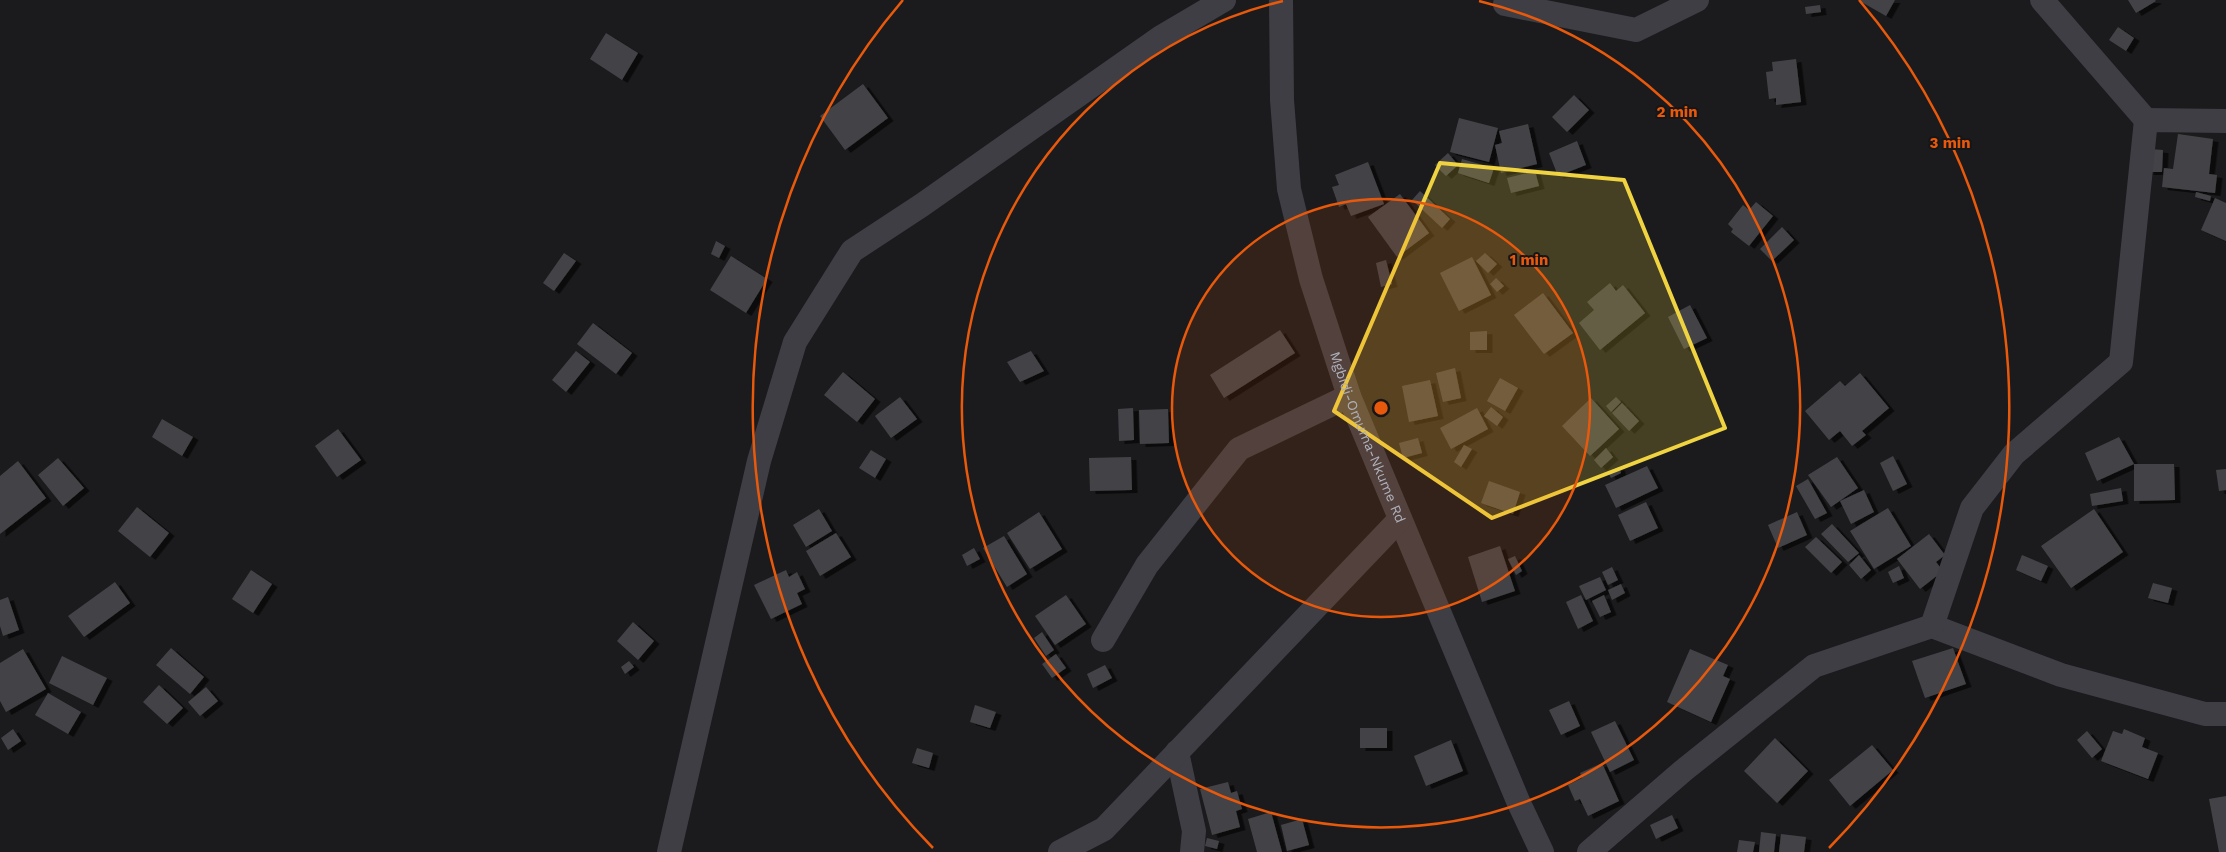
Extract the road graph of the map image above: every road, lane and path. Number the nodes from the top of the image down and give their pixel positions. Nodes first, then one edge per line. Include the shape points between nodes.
1 (1224, 0) edge
2 (1281, 0) edge
3 (1697, 0) edge
4 (2042, 0) edge
5 (1505, 4) dead end
6 (2146, 120) junction
7 (2226, 121) edge
8 (1349, 396) junction
9 (1400, 519) junction
10 (1932, 626) junction
11 (1103, 640) dead end
12 (2226, 714) edge
13 (1178, 752) junction
14 (669, 852) edge
15 (1060, 852) edge
16 (1192, 852) edge
17 (1542, 852) edge
18 (1589, 852) edge

1 - 14 street via 1161,37 852,251 795,342 759,461
2 - 8 street, Mgbidi-Omuma-Nkume Rd via 1282,100 1289,189 1311,278
3 - 5 street via 1636,30
4 - 6 street
6 - 7 street
6 - 10 street via 2121,362 2014,454 1972,508
8 - 9 street, Mgbidi-Omuma-Nkume Rd
8 - 11 street via 1239,449 1147,565
9 - 13 street
9 - 17 street, Mgbidi-Omuma-Nkume Rd
10 - 12 street via 2062,675 2205,714
10 - 18 street via 1814,666 1684,770
13 - 15 street via 1104,829
13 - 16 street via 1194,831

